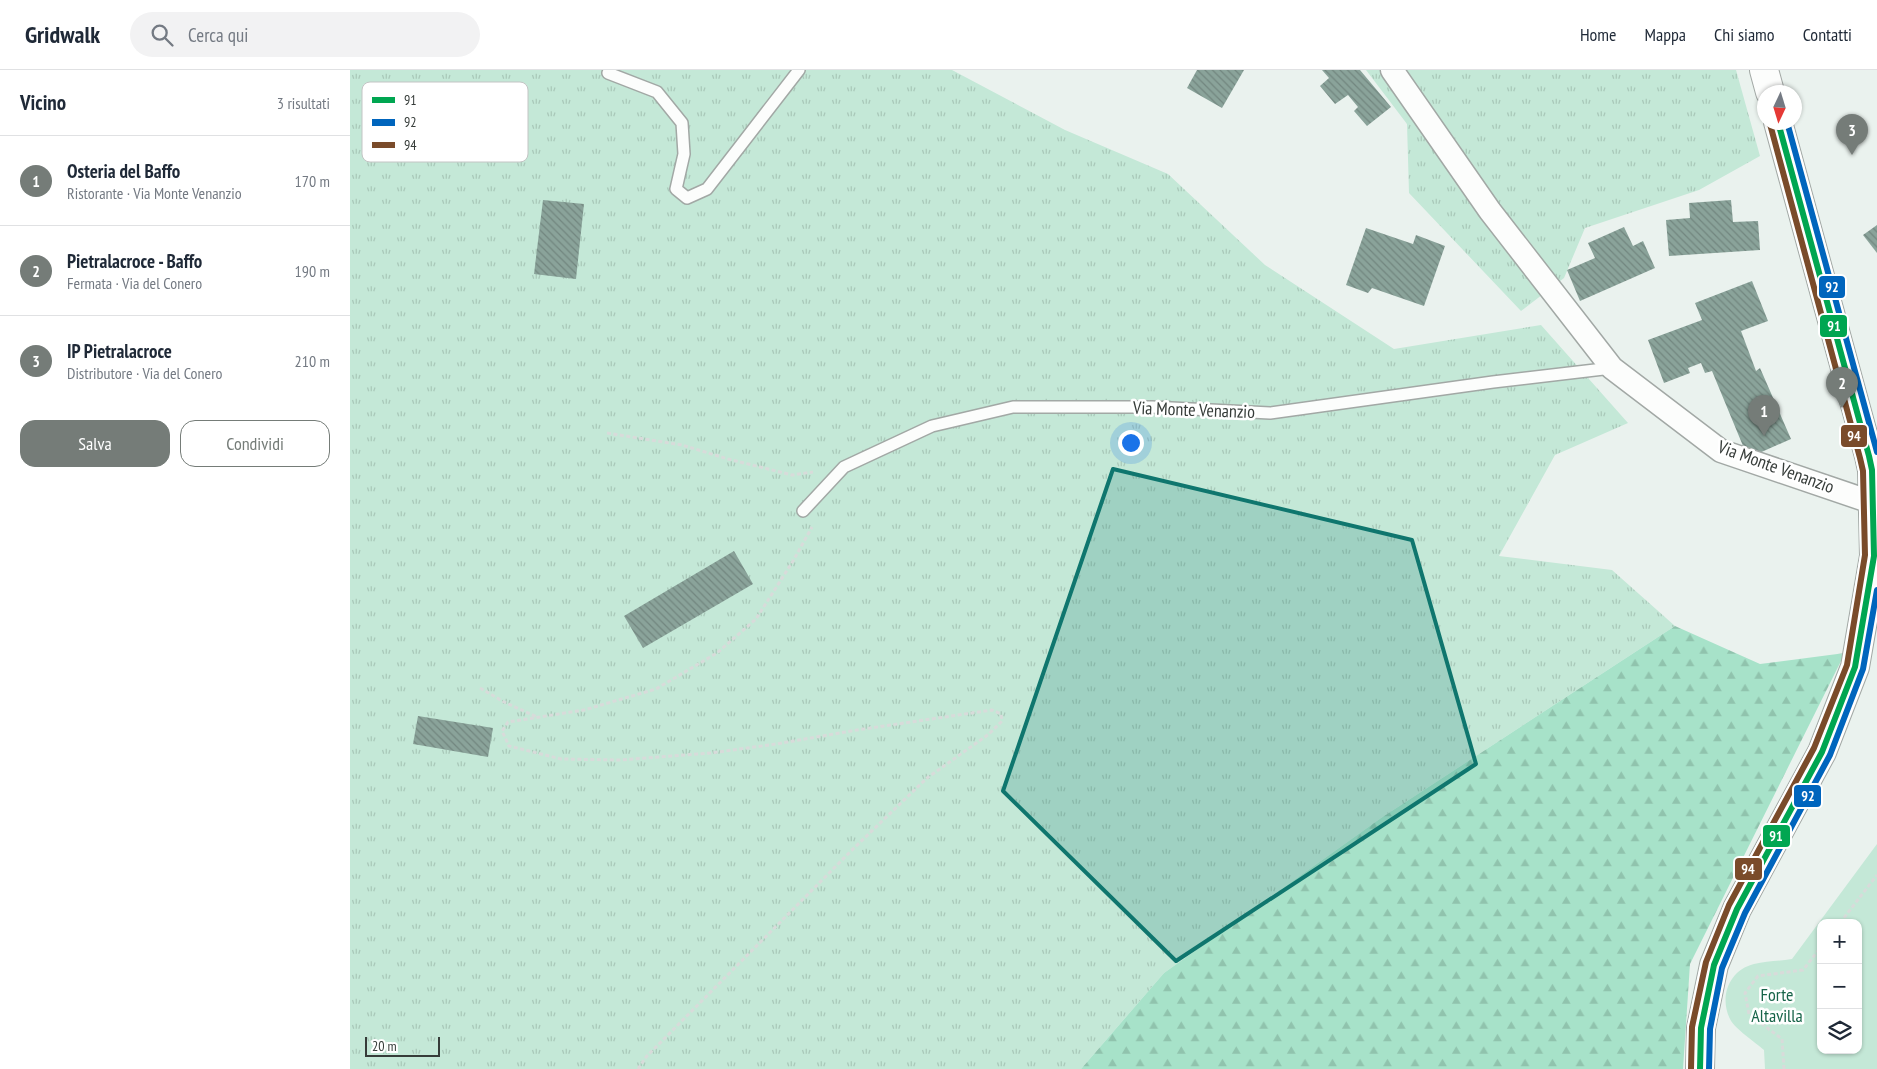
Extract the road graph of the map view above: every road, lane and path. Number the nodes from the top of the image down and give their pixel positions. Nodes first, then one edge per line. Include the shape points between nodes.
1 (799, 70) edge
2 (1392, 70) edge
3 (1764, 70) edge
4 (608, 73) dead end
5 (1768, 85) edge
6 (1780, 130) edge
7 (1612, 368) junction
8 (607, 433) dead end
9 (844, 467) junction
10 (1875, 503) edge
11 (803, 511) dead end
12 (815, 522) dead end
13 (480, 688) dead end
14 (538, 718) junction
15 (1877, 875) edge
16 (1843, 919) edge
17 (1817, 952) edge
18 (638, 1069) edge
19 (1700, 1069) edge
20 (1784, 1069) edge

1 - 4 lane via 708,189 687,198 676,189 684,154 682,124 657,92
2 - 7 street, Via Monte Venanzio via 1490,212
3 - 5 main road
6 - 10 main road via 1869,456
7 - 9 lane, Via Monte Venanzio via 1270,413 1152,407 1013,408 932,426
7 - 10 street, Via Monte Venanzio via 1721,451
8 - 9 path via 682,445 792,475
9 - 11 lane, Via Monte Venanzio
10 - 19 main road via 1874,556 1855,667 1822,752 1737,909 1714,965 1701,1028
12 - 14 path via 756,619 717,654 656,689 584,710
13 - 14 path
14 - 18 path via 508,722 502,730 509,746 561,759 620,760 711,753 992,710 1001,714 1002,721 989,734 927,778 850,852 646,1057
15 - 16 path
17 - 20 path via 1803,970 1758,976 1745,993 1749,1014 1782,1039

